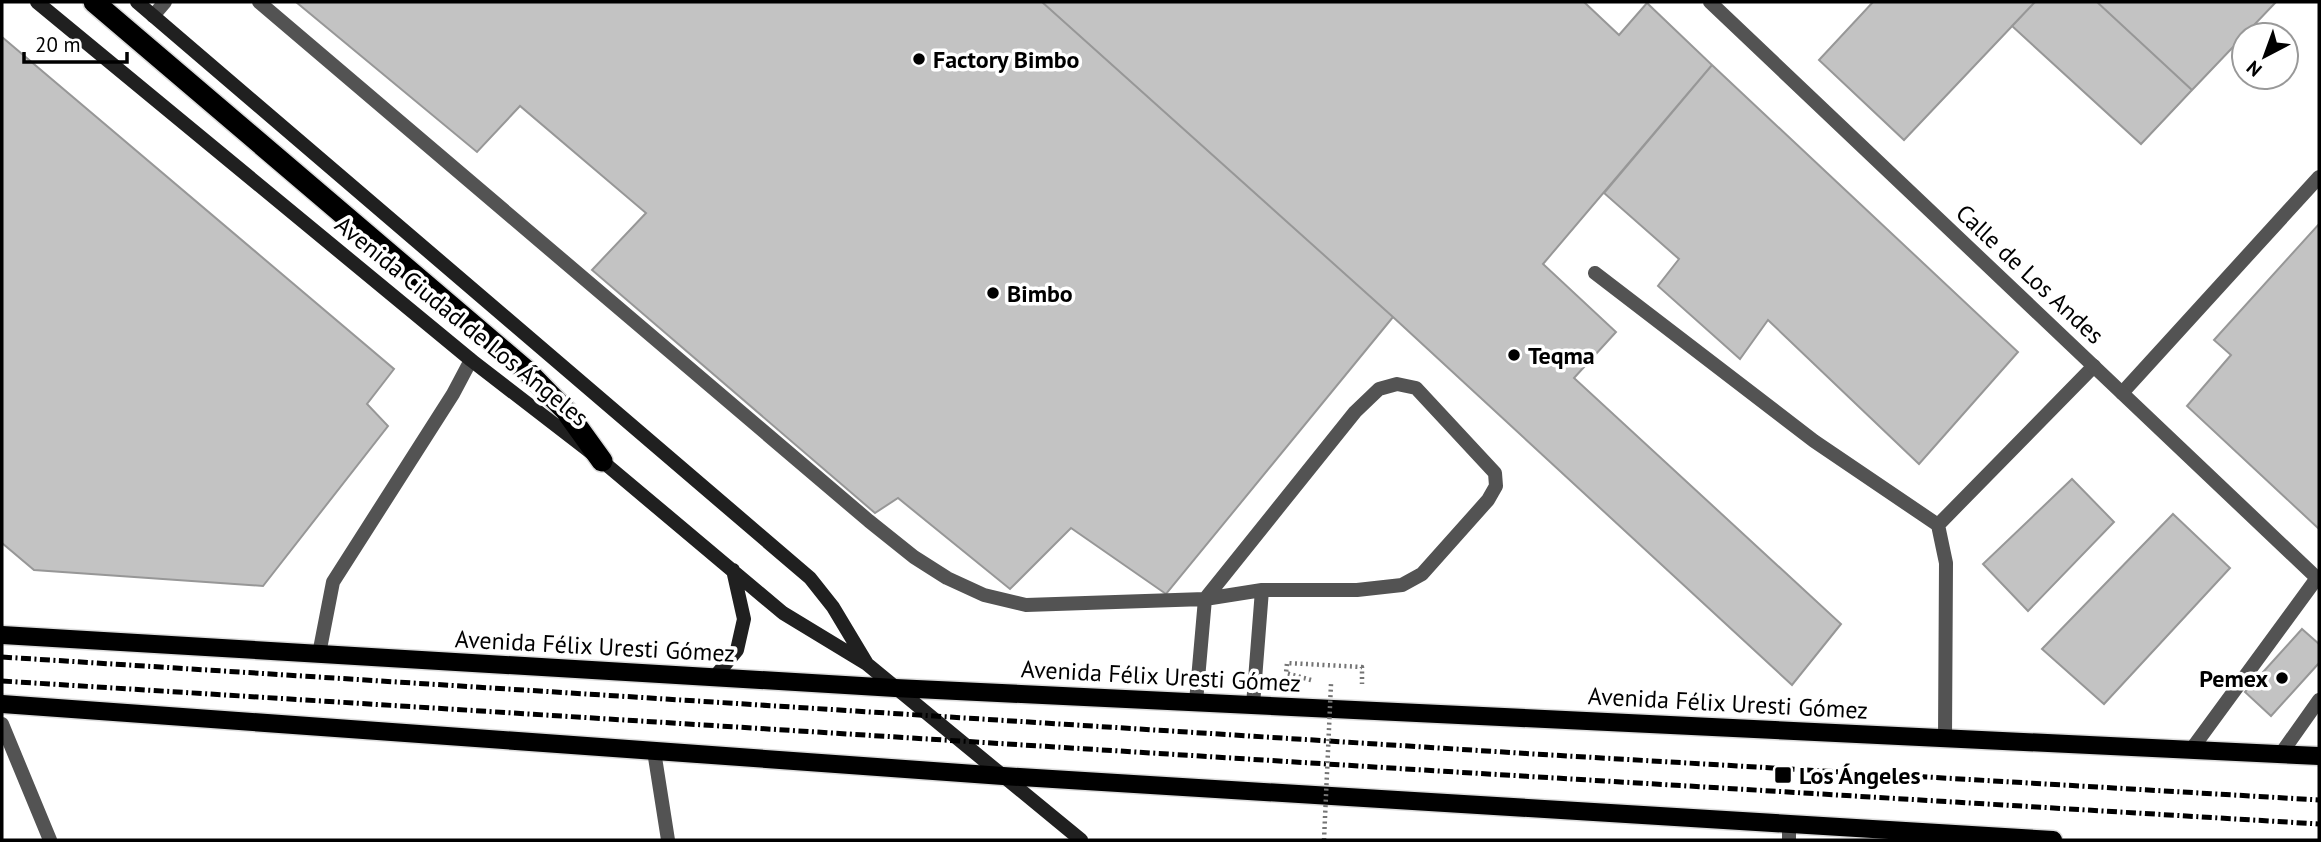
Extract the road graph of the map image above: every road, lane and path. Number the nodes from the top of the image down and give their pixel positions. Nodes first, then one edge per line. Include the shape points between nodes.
1 (37, 2) edge
2 (94, 2) edge
3 (137, 2) edge
4 (165, 2) edge
5 (259, 2) edge
6 (1710, 2) edge
7 (153, 16) junction
8 (2319, 177) edge
9 (1595, 273) dead end
10 (471, 360) junction
11 (2094, 366) junction
12 (2122, 393) junction
13 (602, 461) junction
14 (1938, 524) junction
15 (733, 570) junction
16 (2318, 579) edge
17 (1262, 590) junction
18 (1205, 599) junction
19 (2, 635) edge
20 (319, 654) junction
21 (867, 664) junction
22 (714, 678) junction
23 (895, 688) junction
24 (2319, 700) edge
25 (1196, 702) junction
26 (2, 704) edge
27 (1253, 705) junction
28 (1363, 710) junction
29 (2, 724) edge
30 (1945, 738) junction
31 (2191, 750) junction
32 (654, 751) junction
33 (2280, 755) junction
34 (2319, 756) edge
35 (1003, 776) junction
36 (1789, 833) edge
37 (50, 840) edge
38 (668, 840) edge
39 (1081, 840) edge
40 (1324, 840) edge
41 (2053, 840) edge

1 - 10 main road, Avenida Ciudad de Los Ángeles
2 - 13 highway via 527,371 566,411
3 - 7 main road, Avenida Ciudad de Los Ángeles
4 - 7 street
5 - 18 street via 802,465 914,557 947,578 984,595 1026,605
6 - 11 street, Calle de Los Andes
7 - 21 main road, Avenida Ciudad de Los Ángeles via 810,579 833,607
8 - 12 street
9 - 14 street via 1814,441
10 - 13 main road, Avenida Ciudad de Los Ángeles
10 - 20 street via 333,582
11 - 12 street, Calle de Los Andes
11 - 14 street
12 - 16 street, Calle de Los Andes
13 - 15 main road, Avenida Ciudad de Los Ángeles
14 - 30 street via 1946,563
15 - 21 main road, Avenida Ciudad de Los Ángeles via 783,613
15 - 22 main road via 744,619 737,650
16 - 31 street
17 - 18 street
17 - 18 street via 1402,585 1422,574 1488,500 1496,486 1495,473 1416,388 1397,384 1379,389 1354,412
17 - 27 street
18 - 25 street
19 - 20 main road, Avenida Félix Uresti Gómez
20 - 22 main road, Avenida Félix Uresti Gómez
21 - 23 main road, Avenida Ciudad de Los Ángeles
22 - 23 main road, Avenida Félix Uresti Gómez
23 - 25 main road, Avenida Félix Uresti Gómez
23 - 35 main road, Avenida Ciudad de Los Ángeles
24 - 33 street
25 - 27 main road, Avenida Félix Uresti Gómez
26 - 32 main road
27 - 28 main road, Avenida Félix Uresti Gómez
28 - 30 main road, Avenida Félix Uresti Gómez
28 - 40 path, bridge via 1362,667 1287,663 1286,673 1331,684
29 - 37 street
30 - 31 main road, Avenida Félix Uresti Gómez
31 - 33 main road, Avenida Félix Uresti Gómez
32 - 35 main road
32 - 38 street
33 - 34 main road, Avenida Félix Uresti Gómez
35 - 36 main road
35 - 39 main road, Avenida Ciudad de Los Ángeles
36 - 41 main road

